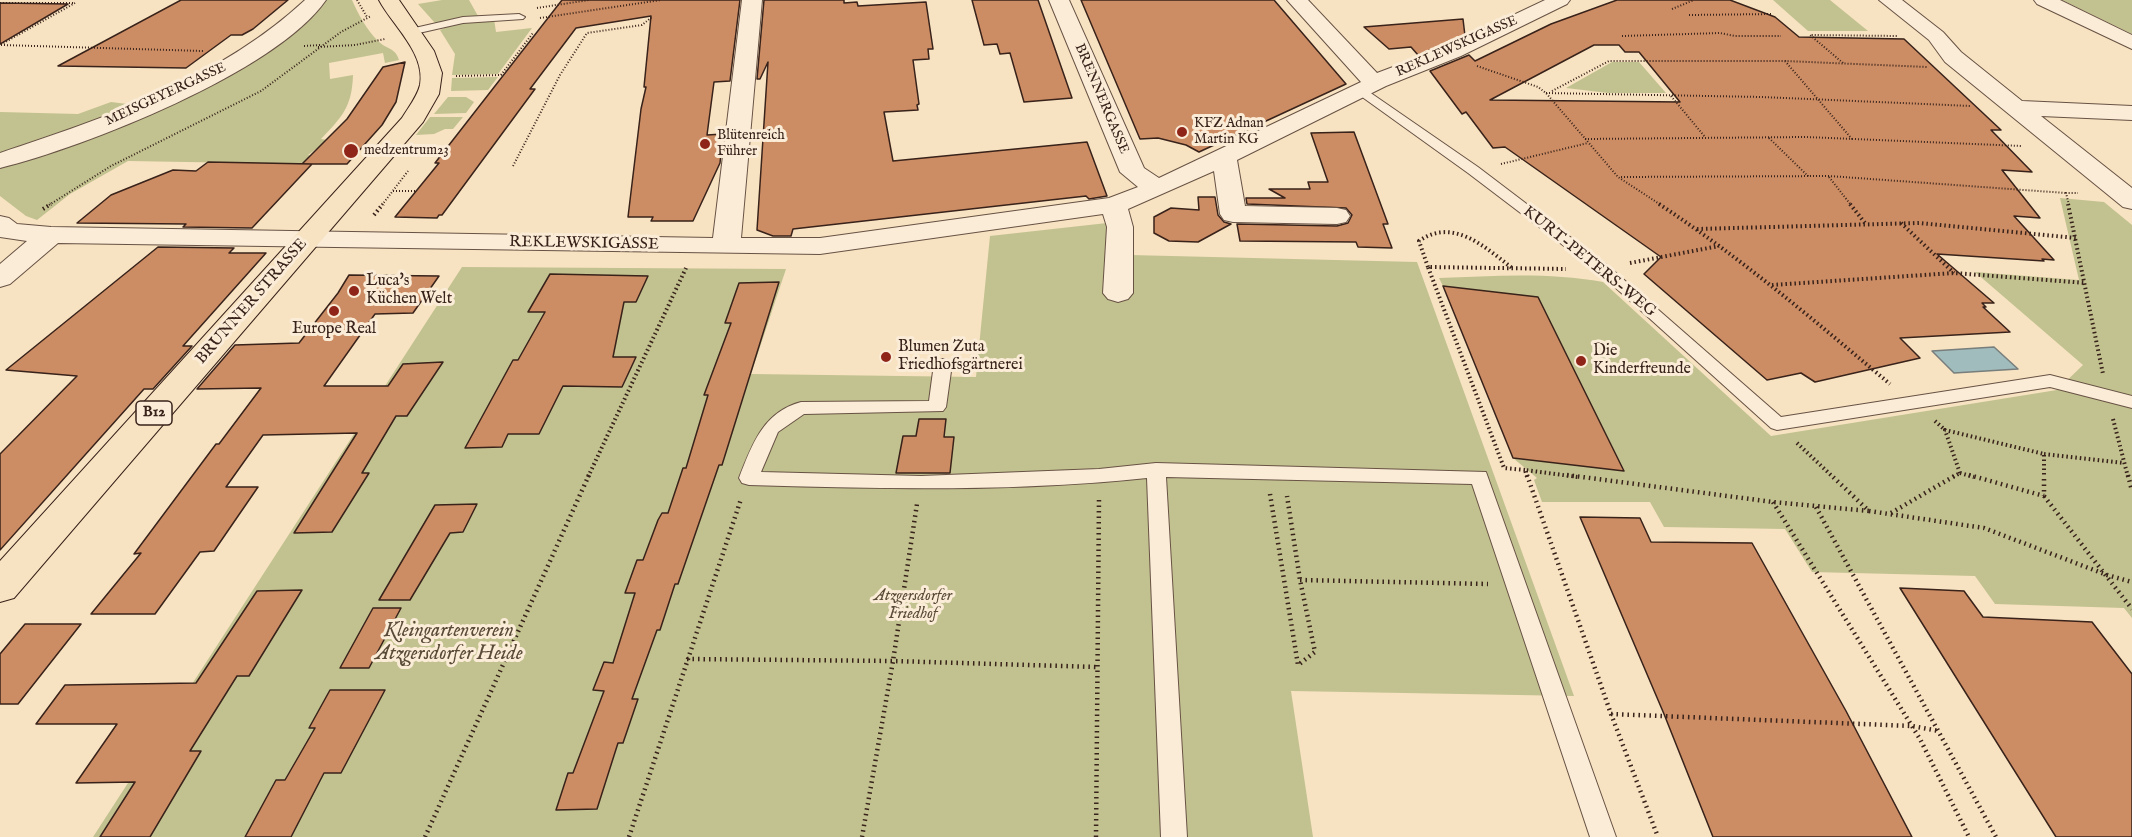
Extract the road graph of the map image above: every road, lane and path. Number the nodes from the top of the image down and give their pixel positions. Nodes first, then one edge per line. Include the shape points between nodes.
1 (316, 0) edge
2 (589, 0) edge
3 (661, 0) edge
4 (752, 0) edge
5 (1059, 0) edge
6 (1297, 0) edge
7 (1560, 0) edge
8 (1694, 0) edge
9 (1889, 0) edge
10 (2044, 0) edge
11 (0, 3) edge
12 (390, 4) edge
13 (1672, 9) dead end
14 (1773, 14) dead end
15 (1689, 15) dead end
16 (498, 16) junction
17 (519, 17) joint
18 (652, 17) dead end
19 (544, 18) junction
20 (410, 32) junction
21 (1622, 36) dead end
22 (1781, 36) dead end
23 (1936, 36) junction
24 (2132, 43) edge
25 (1, 45) edge
26 (318, 48) junction
27 (204, 51) dead end
28 (1446, 55) junction
29 (1785, 61) junction
30 (1843, 63) junction
31 (1967, 68) junction
32 (432, 76) junction
33 (1368, 87) junction
34 (1551, 92) junction
35 (1546, 93) junction
36 (1671, 96) junction
37 (1820, 99) junction
38 (2016, 108) junction
39 (2132, 113) edge
40 (1769, 137) junction
41 (1705, 138) junction
42 (1584, 139) junction
43 (1852, 139) junction
44 (1588, 143) junction
45 (2066, 148) junction
46 (1224, 156) junction
47 (0, 161) edge
48 (513, 166) dead end
49 (1473, 170) junction
50 (408, 171) dead end
51 (1829, 176) junction
52 (1618, 177) junction
53 (1810, 178) junction
54 (1156, 188) junction
55 (383, 191) dead end
56 (392, 191) junction
57 (416, 191) dead end
58 (2066, 193) junction
59 (2129, 198) edge
60 (1114, 206) junction
61 (1337, 216) dead end
62 (371, 219) dead end
63 (1901, 223) junction
64 (1865, 224) junction
65 (5, 228) edge
66 (1697, 229) junction
67 (51, 236) junction
68 (2076, 238) junction
69 (307, 239) junction
70 (726, 246) junction
71 (1719, 246) junction
72 (1428, 267) junction
73 (1602, 268) junction
74 (1513, 270) junction
75 (1954, 273) junction
76 (0, 278) edge
77 (2086, 284) junction
78 (1771, 285) junction
79 (1118, 293) dead end
80 (943, 364) dead end
81 (2107, 395) junction
82 (2132, 402) edge
83 (1913, 403) junction
84 (1777, 424) junction
85 (2044, 454) junction
86 (2124, 463) junction
87 (1156, 470) junction
88 (1525, 470) junction
89 (1275, 472) junction
90 (1960, 473) junction
91 (1099, 476) junction
92 (748, 478) junction
93 (921, 483) junction
94 (2132, 491) edge
95 (2044, 496) junction
96 (1773, 502) junction
97 (1816, 506) junction
98 (1869, 511) junction
99 (1891, 513) junction
100 (2107, 575) junction
101 (1300, 580) junction
102 (2132, 582) edge
103 (1517, 585) junction
104 (0, 587) edge
105 (2132, 609) edge
106 (687, 659) junction
107 (893, 661) junction
108 (1097, 667) junction
109 (1611, 714) junction
110 (1912, 726) junction
111 (1939, 730) junction
112 (425, 837) edge
113 (629, 837) edge
114 (862, 837) edge
115 (1096, 837) edge
116 (1174, 837) edge
117 (1603, 837) edge
118 (1658, 837) edge
119 (1969, 837) edge
120 (1996, 837) edge

1 - 47 street, MEISGEYERGASSE via 294,21 226,68 98,127
2 - 16 path
3 - 19 path
4 - 70 street
5 - 54 street, BRENNERGASSE via 1133,172
6 - 33 street
7 - 28 street, REKLEWSKIGASSE
8 - 13 path
9 - 23 street
10 - 24 street
11 - 25 path via 75,3
12 - 20 main road
12 - 26 path
14 - 15 path
16 - 17 lane
16 - 20 lane
17 - 19 path
18 - 48 path via 642,25 587,33 560,75
19 - 32 path via 501,75
20 - 26 path via 355,45
20 - 32 main road via 423,49
21 - 22 path
23 - 30 path via 1810,35
23 - 31 street
25 - 27 path
26 - 65 path via 267,87 96,174
28 - 33 street, REKLEWSKIGASSE
28 - 35 path
29 - 30 path
29 - 34 path via 1609,61
29 - 37 path
30 - 31 path
31 - 38 street
32 - 69 main road, BRUNNER STRASSE / B12 via 425,99 411,122
33 - 46 street, REKLEWSKIGASSE
33 - 49 lane, KURT-PETERS-WEG
34 - 35 path
34 - 36 path
35 - 42 path
36 - 37 path
36 - 41 path
37 - 38 path
37 - 43 path
38 - 39 street
38 - 45 street
40 - 41 path
40 - 43 path
40 - 53 path
41 - 42 path
42 - 44 path
43 - 45 path
44 - 49 path
44 - 52 path
45 - 59 street
46 - 54 street, REKLEWSKIGASSE
46 - 61 street via 1233,214
49 - 73 lane, KURT-PETERS-WEG
50 - 56 path
51 - 53 path
51 - 58 path
51 - 64 path
52 - 53 path
52 - 66 path
54 - 60 street, REKLEWSKIGASSE
55 - 56 path
56 - 57 path
56 - 62 path
58 - 59 path
58 - 68 path
60 - 70 street, REKLEWSKIGASSE via 820,246
60 - 79 street via 1120,227
63 - 64 path
63 - 68 path
63 - 75 path
64 - 66 path
65 - 67 street, REKLEWSKIGASSE
66 - 71 path
67 - 69 street, REKLEWSKIGASSE
67 - 76 street
68 - 77 path
69 - 70 street, REKLEWSKIGASSE
69 - 104 main road, BRUNNER STRASSE / B12
70 - 112 path via 684,268
71 - 73 path
71 - 78 path
72 - 74 path
72 - 74 path via 1419,241 1434,232 1461,234 1476,241
72 - 88 path via 1504,468
73 - 74 path
73 - 84 lane, KURT-PETERS-WEG
75 - 77 path
75 - 78 path
77 - 81 path
78 - 83 path
80 - 92 lane via 937,407 801,408 782,417 768,430
81 - 82 lane
81 - 83 lane via 2050,381
81 - 86 path
83 - 84 lane
84 - 98 path
85 - 86 path
85 - 90 path via 1946,430
85 - 95 path
86 - 94 path
87 - 89 lane
87 - 91 lane
87 - 116 lane
88 - 96 path
88 - 109 path
89 - 101 path
89 - 101 path via 1298,665 1315,652
89 - 103 lane via 1479,477
90 - 95 path
90 - 99 path
91 - 93 lane
91 - 108 path
92 - 93 lane
92 - 106 path
93 - 107 path
95 - 100 path
96 - 97 path
96 - 110 path
97 - 98 path
97 - 111 path
98 - 99 path
99 - 100 path via 1984,528
100 - 102 path
100 - 105 path
101 - 103 path
103 - 117 lane
106 - 107 path
106 - 113 path
107 - 108 path
107 - 114 path
108 - 115 path
109 - 110 path
109 - 118 path
110 - 111 path
110 - 119 path
111 - 120 path

